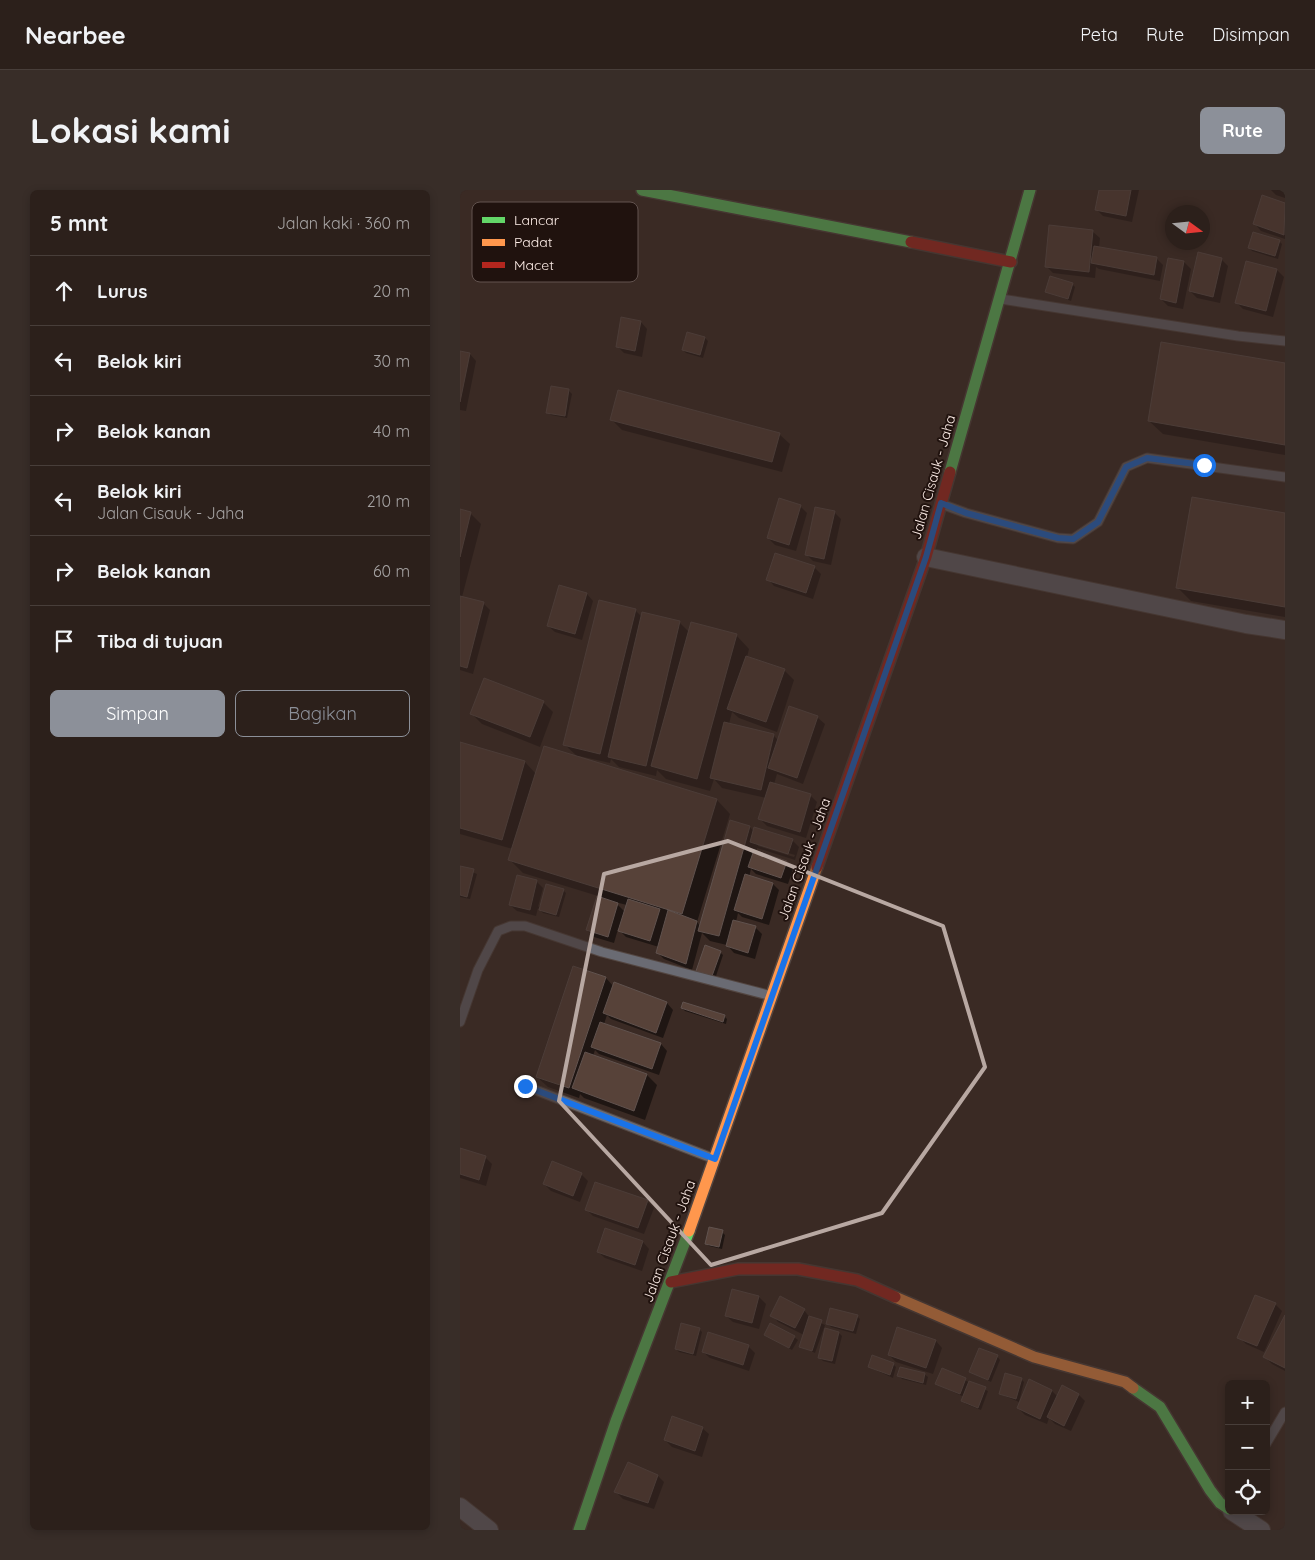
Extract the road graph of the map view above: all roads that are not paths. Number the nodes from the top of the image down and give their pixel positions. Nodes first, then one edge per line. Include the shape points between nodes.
1 (642, 190) edge
2 (1030, 190) edge
3 (1012, 262) junction
4 (1000, 299) junction
5 (1285, 341) edge
6 (1285, 477) edge
7 (941, 503) junction
8 (926, 557) junction
9 (1285, 630) edge
10 (771, 996) junction
11 (460, 1022) edge
12 (525, 1086) dead end
13 (715, 1159) junction
14 (671, 1282) junction
15 (1285, 1412) edge
16 (1270, 1437) edge
17 (1225, 1505) edge
18 (460, 1507) edge
19 (1238, 1515) edge
20 (489, 1530) edge
21 (579, 1530) edge
22 (1261, 1530) edge

1 - 3 main road
2 - 3 main road, Jalan Cisauk - Jaha
3 - 4 main road, Jalan Cisauk - Jaha
4 - 5 lane
4 - 7 main road, Jalan Cisauk - Jaha
6 - 7 lane via 1147,458 1126,467 1098,522 1073,539 1058,538 966,513
7 - 8 main road, Jalan Cisauk - Jaha
8 - 9 street
8 - 10 main road, Jalan Cisauk - Jaha
10 - 11 lane via 602,952 525,926 511,926 498,931 478,970
10 - 13 main road, Jalan Cisauk - Jaha
12 - 13 lane
13 - 14 main road, Jalan Cisauk - Jaha
14 - 17 main road via 738,1269 798,1269 857,1280 1034,1357 1125,1382 1160,1407 1210,1490
14 - 21 main road, Jalan Cisauk - Jaha via 616,1421
15 - 16 lane
18 - 20 street
19 - 22 street

